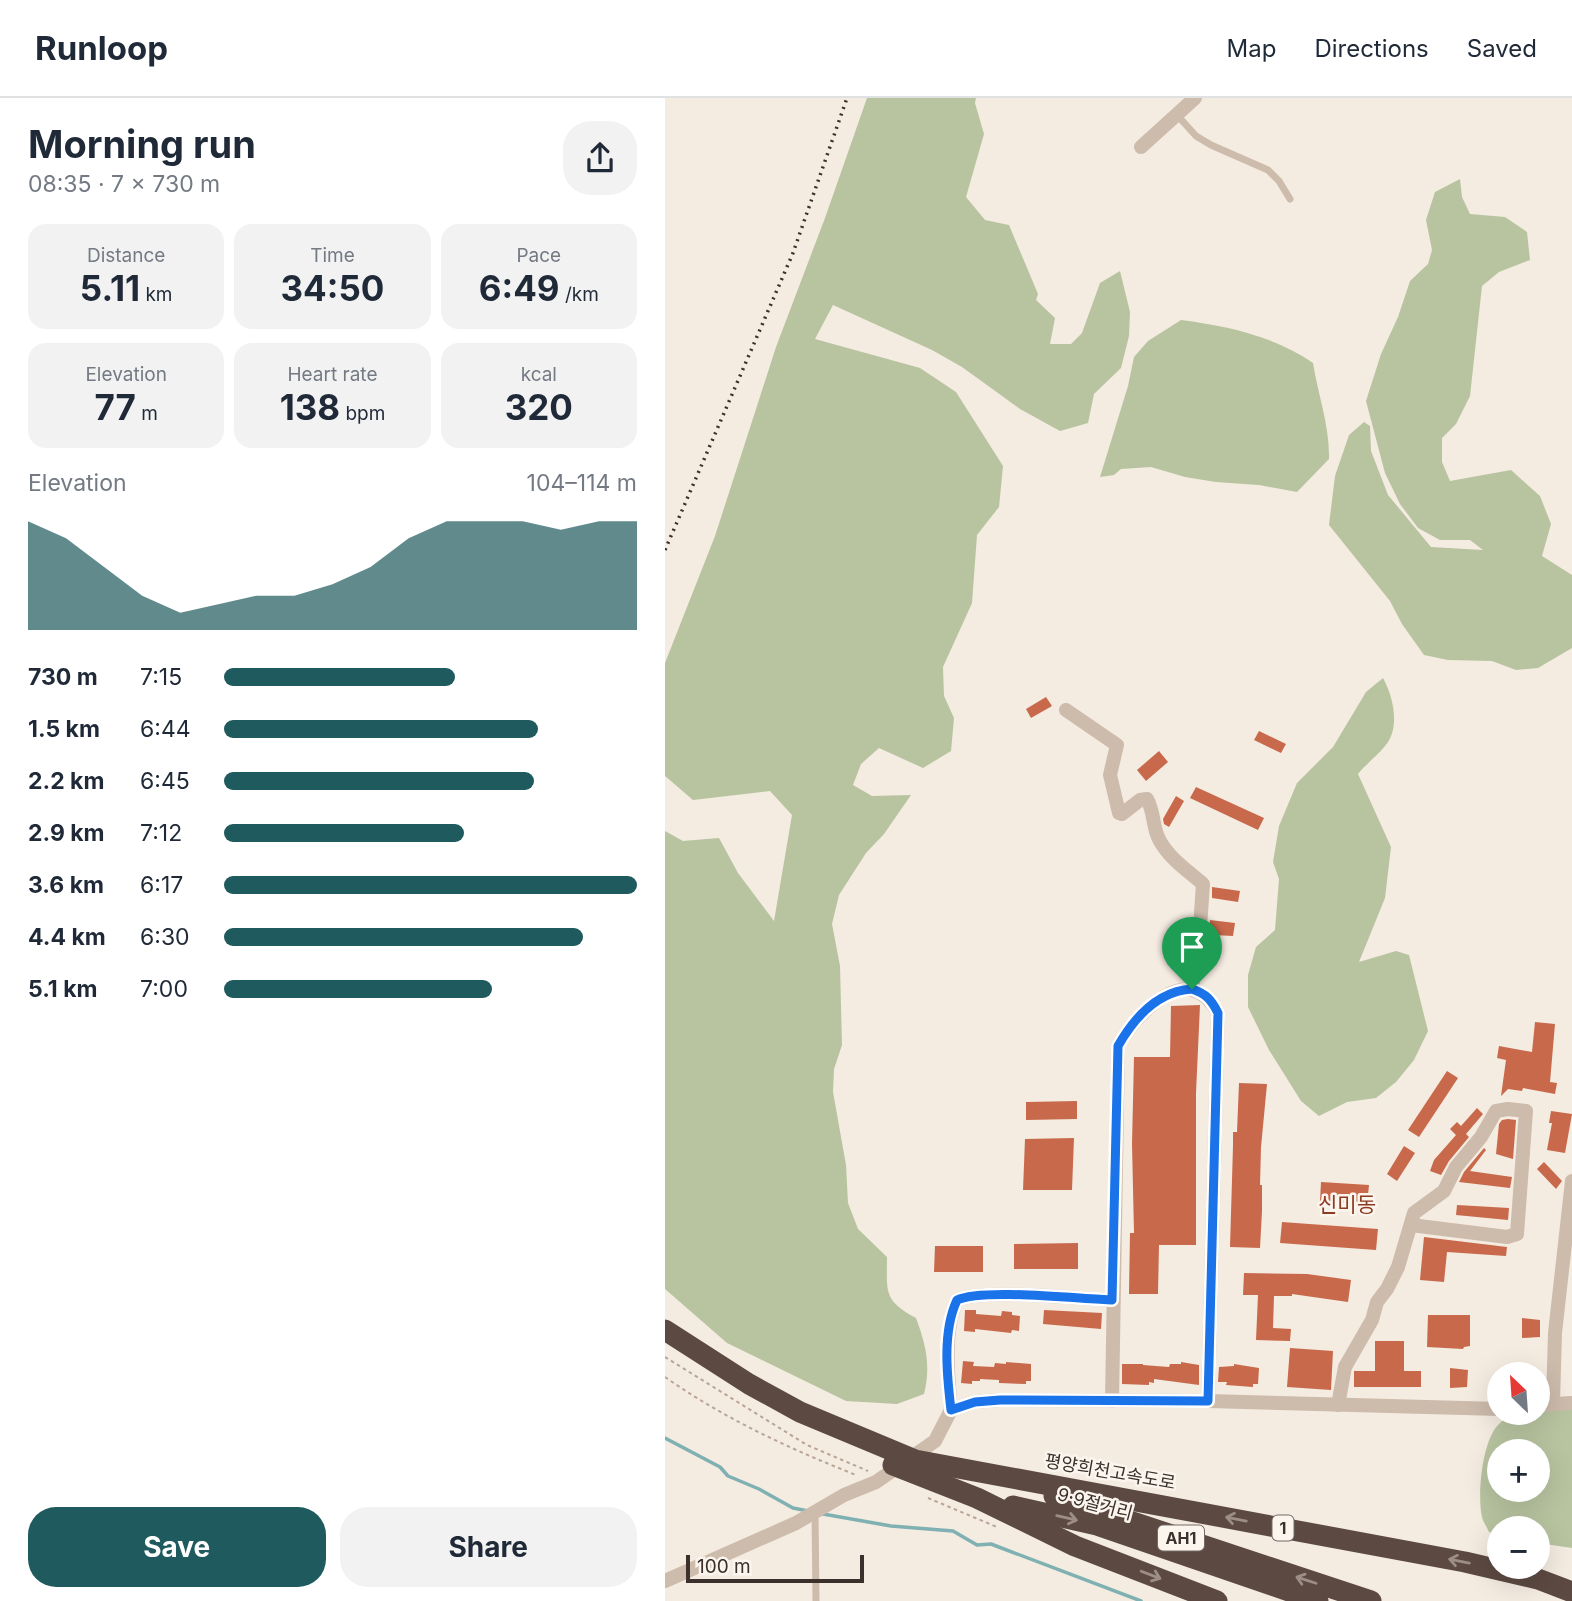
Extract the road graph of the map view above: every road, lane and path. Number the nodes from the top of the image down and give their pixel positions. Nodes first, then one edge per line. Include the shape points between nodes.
1 (1195, 98) edge
2 (1177, 114) junction
3 (1141, 147) dead end
4 (1290, 199) dead end
5 (1066, 710) dead end
6 (1192, 989) junction
7 (1572, 1181) edge
8 (1411, 1225) junction
9 (1112, 1300) junction
10 (665, 1329) edge
11 (665, 1347) edge
12 (1551, 1362) edge
13 (665, 1377) edge
14 (1112, 1401) junction
15 (1208, 1401) junction
16 (1572, 1403) edge
17 (1551, 1404) edge
18 (1338, 1405) junction
19 (1487, 1409) edge
20 (951, 1410) junction
21 (904, 1462) junction
22 (991, 1474) junction
23 (876, 1482) junction
24 (977, 1498) junction
25 (815, 1512) junction
26 (665, 1581) edge
27 (1572, 1592) edge
28 (816, 1601) edge
29 (1217, 1601) edge
30 (1318, 1601) edge
31 (1371, 1601) edge

1 - 2 street
2 - 3 street
2 - 4 lane via 1210,145 1268,170
5 - 6 street via 1117,745 1109,775 1119,813 1147,799 1160,842 1203,884
6 - 9 street via 1155,1002 1118,1046
6 - 15 street via 1211,999 1218,1013
7 - 12 street
8 - 8 street via 1507,1237 1517,1234 1526,1111 1496,1111 1444,1191 1419,1208
8 - 18 street via 1398,1267 1345,1367
9 - 14 street
9 - 20 street via 986,1295 957,1300 949,1327
10 - 21 highway, 평양희천고속도로 / 1 via 749,1384
11 - 21 highway, 평양희천고속도로 / 1 via 802,1428
13 - 23 path via 704,1404 791,1449
14 - 15 street
14 - 20 street via 1000,1400
15 - 18 street
16 - 17 street
18 - 19 street
20 - 21 street via 935,1441
21 - 22 highway, 평양희천고속도로 / 1
21 - 23 street
21 - 24 highway, 평양희천고속도로 / 1
27 -> 22 highway, 평양희천고속도로 / 1 via 1465,1562
31 -> 22 highway, 9·9절거리 / AH1
23 - 25 street
24 -> 29 highway, 평양희천고속도로 / 1 via 1075,1546
24 -> 30 highway, 9·9절거리 / AH1 via 1097,1525
25 - 26 street
25 - 28 lane

